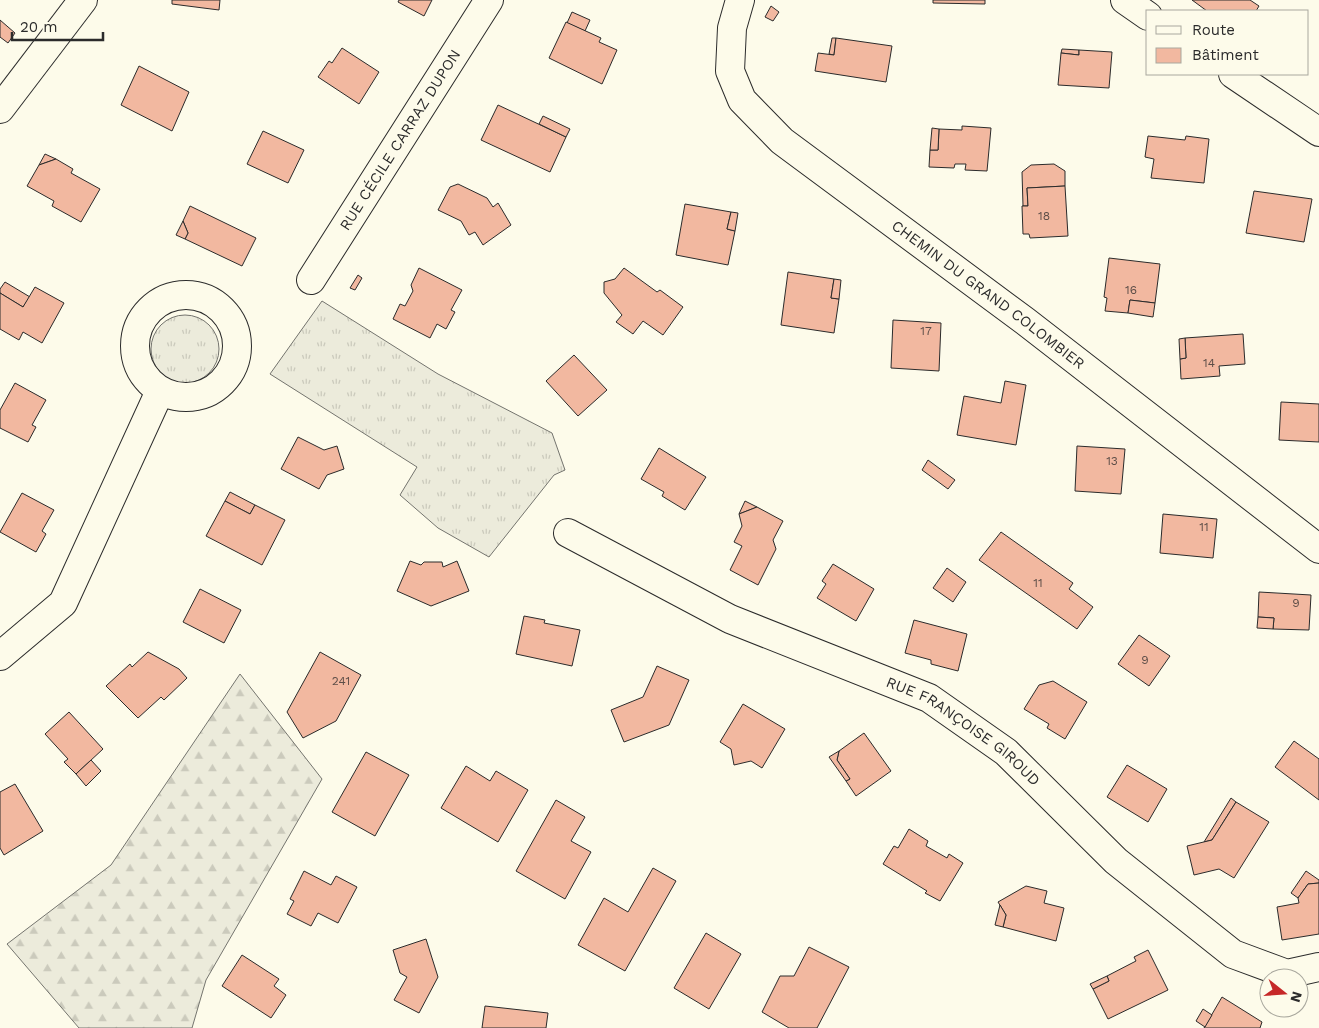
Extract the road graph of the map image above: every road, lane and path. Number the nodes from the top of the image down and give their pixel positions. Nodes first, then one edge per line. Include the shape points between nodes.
1 (83, 0) edge
2 (489, 0) edge
3 (740, 0) edge
4 (1125, 0) edge
5 (1146, 15) edge
6 (1234, 75) edge
7 (0, 109) edge
8 (1319, 132) edge
9 (310, 280) dead end
10 (160, 391) dead end
11 (568, 533) dead end
12 (1319, 549) edge
13 (0, 656) edge
14 (1319, 967) edge

1 - 7 street
2 - 9 street, RUE CÉCILE CARRAZ DUPON
3 - 12 street, CHEMIN DU GRAND COLOMBIER via 732,28 730,71 742,100 782,142 1025,321
4 - 5 street
6 - 8 street
10 - 13 street via 63,603
11 - 14 street, RUE FRANÇOISE GIROUD via 730,619 929,698 1006,752 1116,861 1233,954 1287,974

